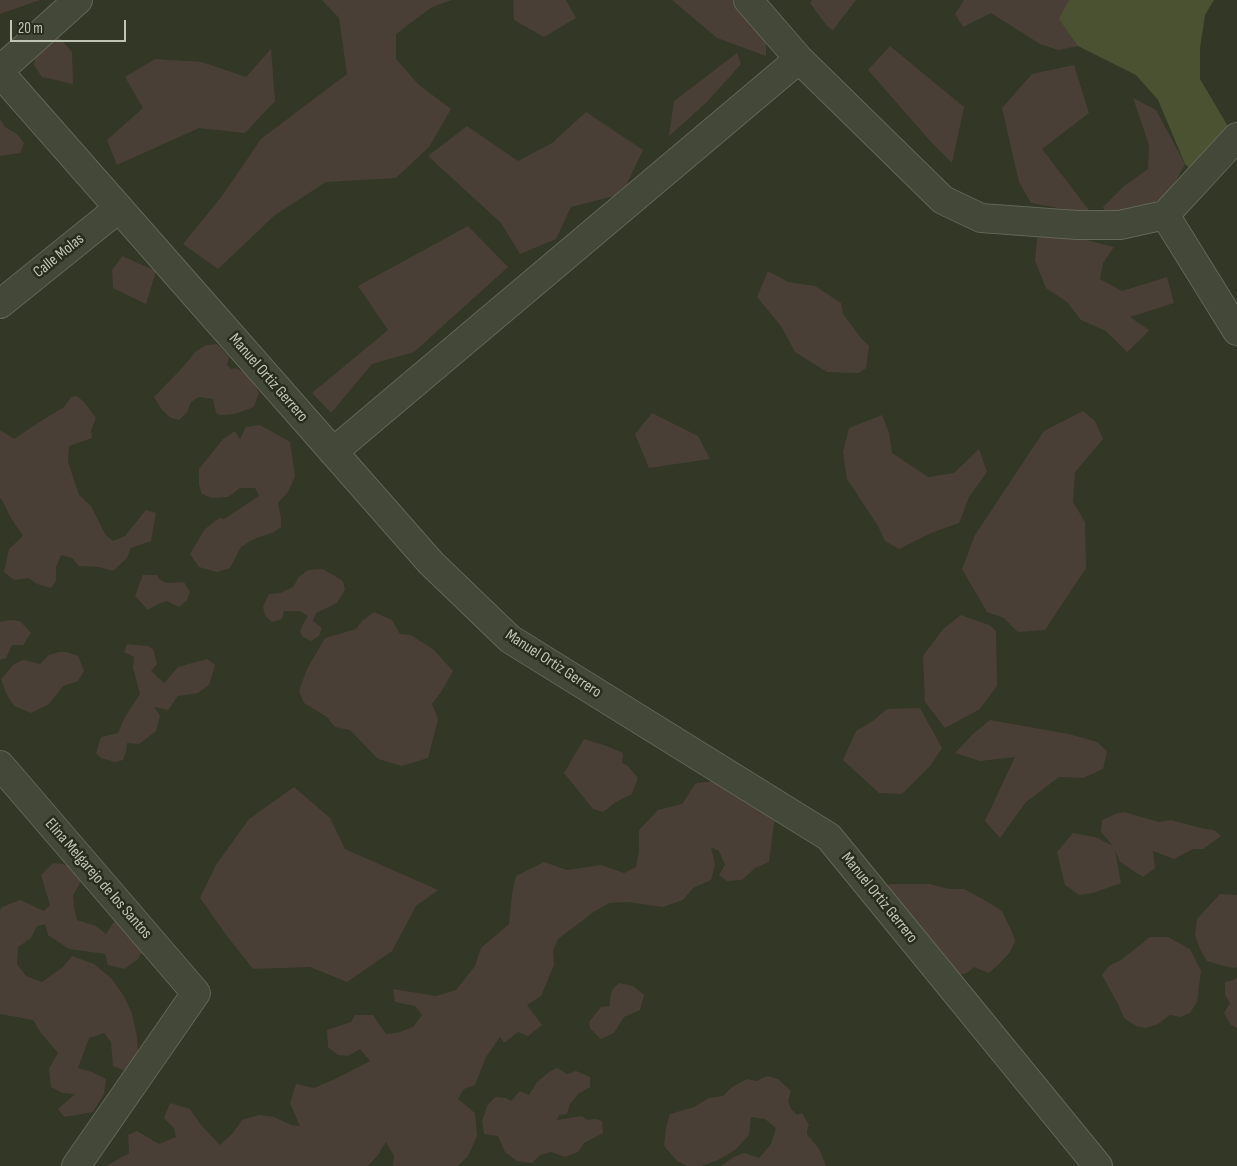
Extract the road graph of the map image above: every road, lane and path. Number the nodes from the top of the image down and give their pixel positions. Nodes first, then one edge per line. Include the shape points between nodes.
1 (78, 0) edge
2 (748, 0) edge
3 (798, 59) junction
4 (0, 71) edge
5 (1237, 137) edge
6 (118, 208) junction
7 (1165, 215) junction
8 (0, 304) edge
9 (1237, 331) edge
10 (333, 452) junction
11 (0, 765) edge
12 (76, 1166) edge
13 (1098, 1166) edge

1 - 4 street
2 - 3 street
3 - 7 street via 943,200 981,218 1120,225
3 - 10 street
4 - 6 street, Manuel Ortiz Gerrero
5 - 7 street
6 - 8 street, Calle Molas
6 - 10 street, Manuel Ortiz Gerrero
7 - 9 street
10 - 13 street, Manuel Ortiz Gerrero via 431,563 510,639 829,838
11 - 12 street, Elina Melgarejo de los Santos via 196,993

